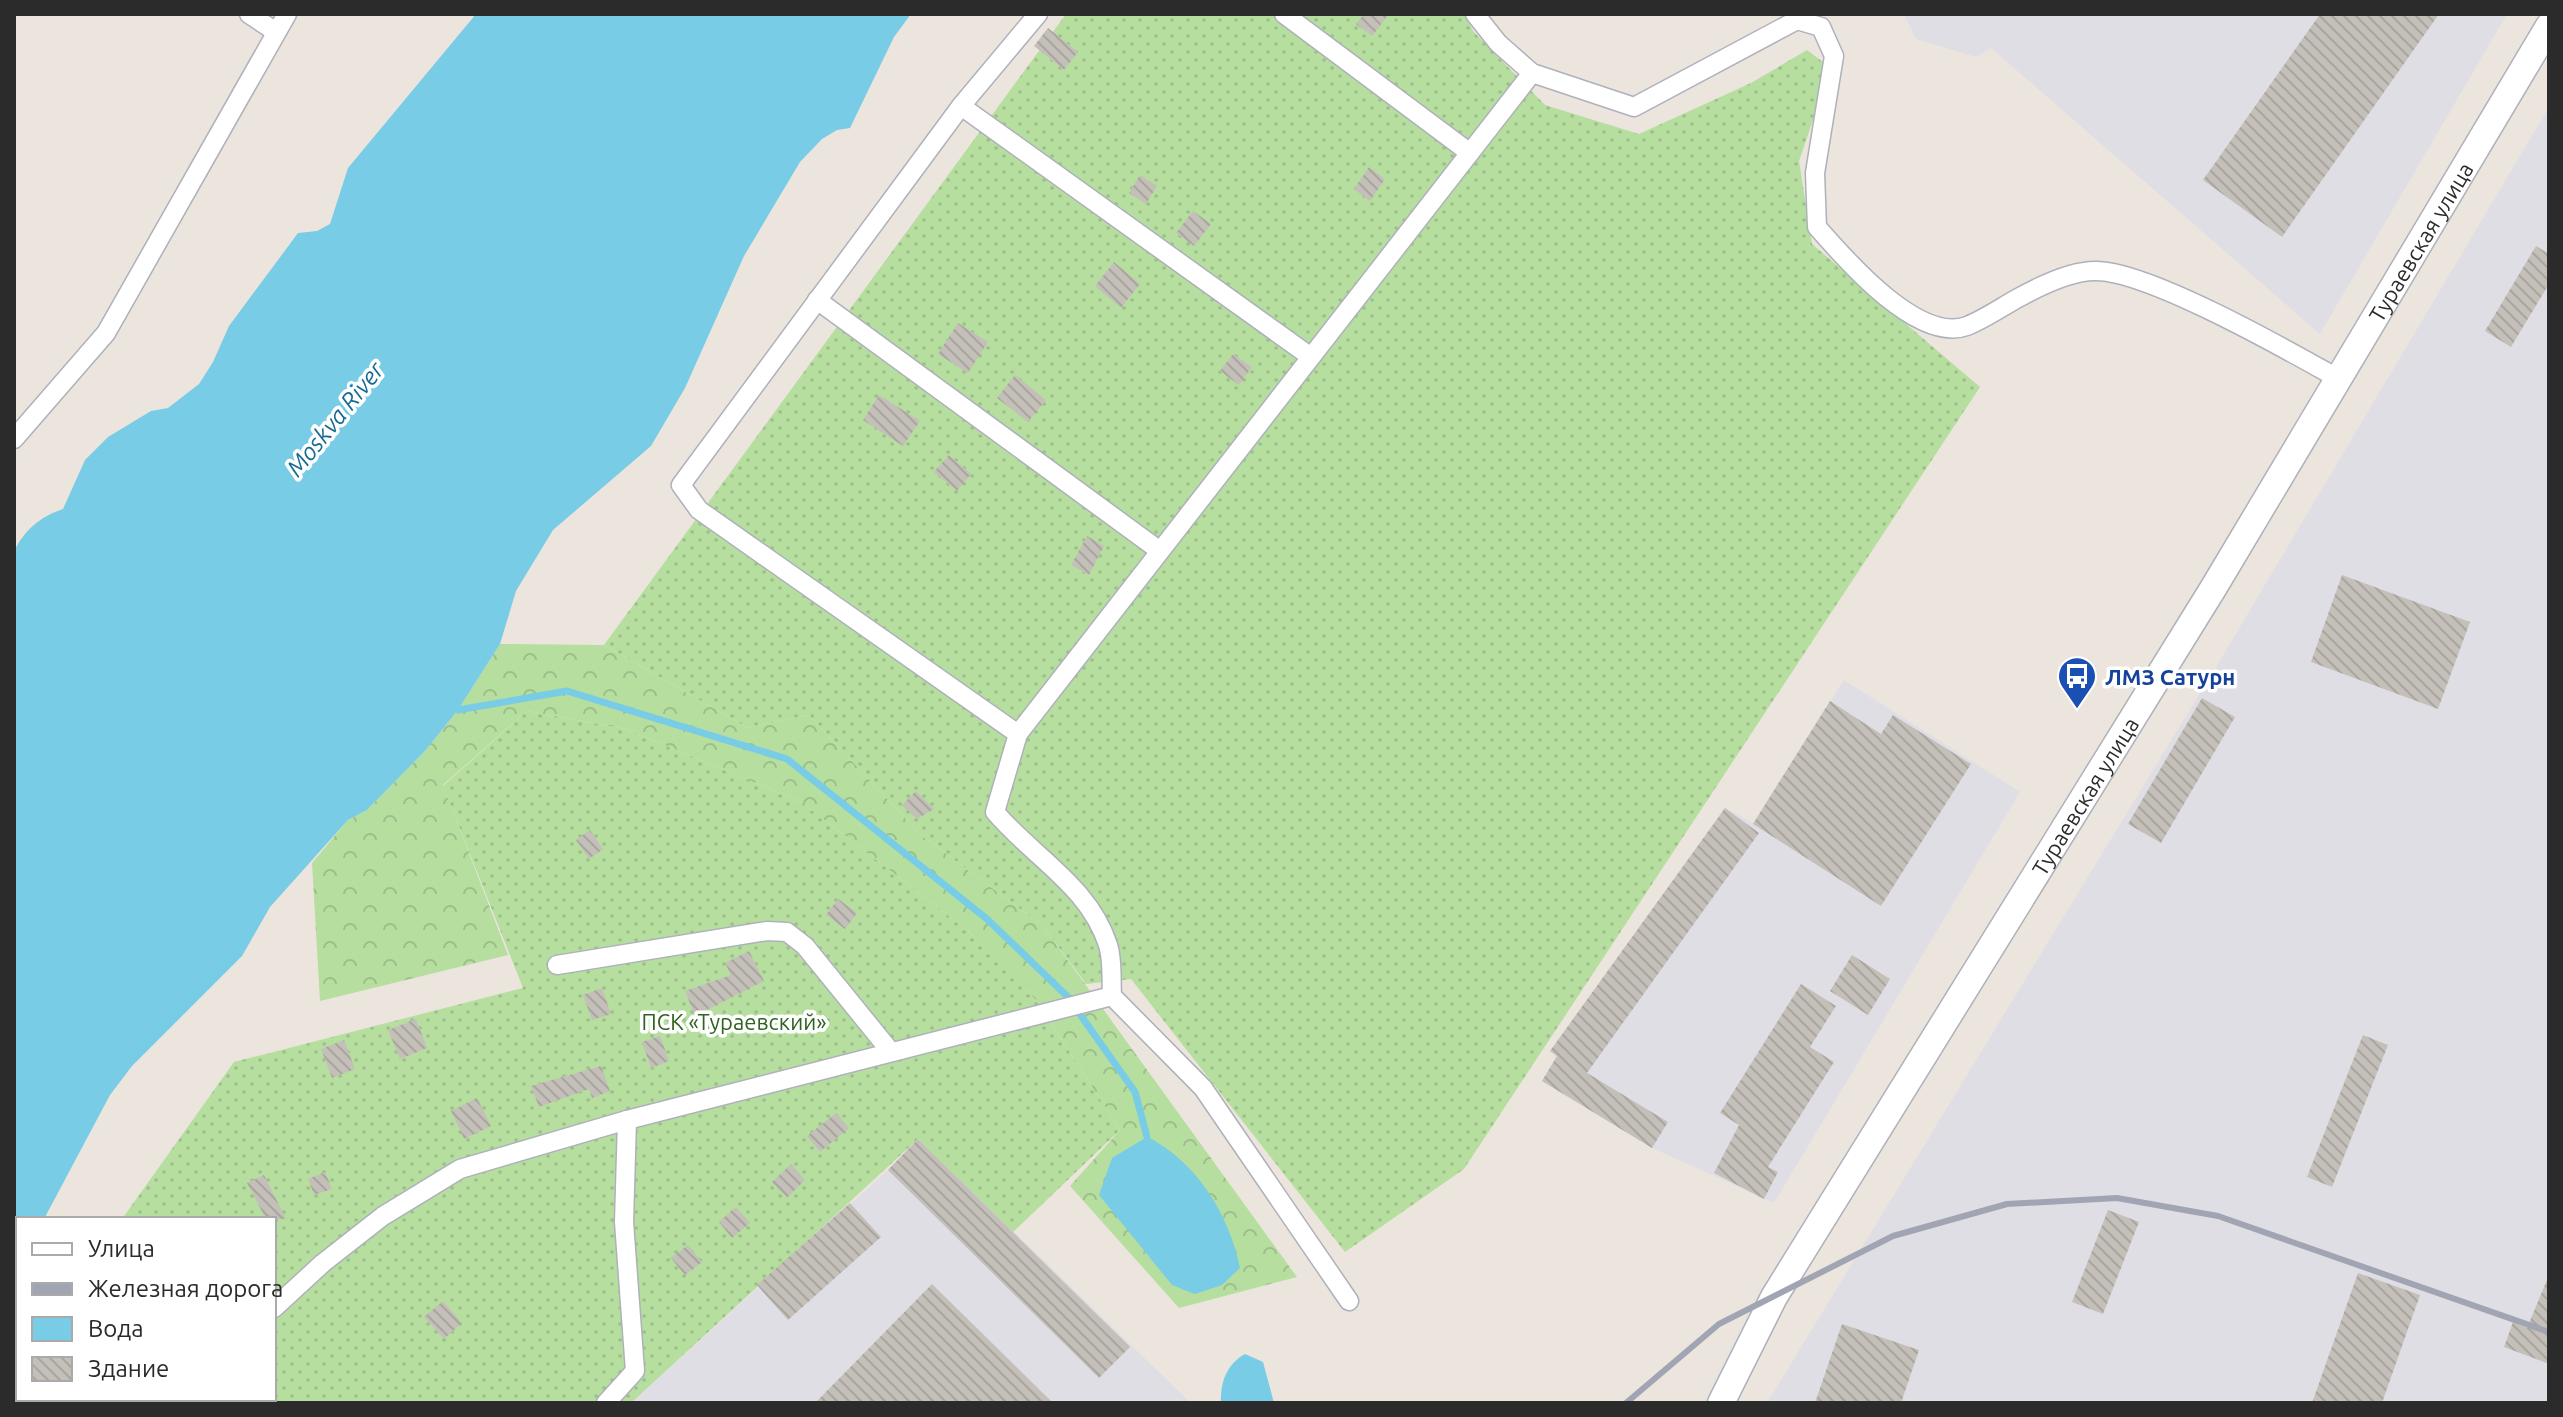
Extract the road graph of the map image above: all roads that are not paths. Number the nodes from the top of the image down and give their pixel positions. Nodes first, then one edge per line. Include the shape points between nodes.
1 (249, 14) edge
2 (287, 14) edge
3 (1038, 14) edge
4 (1284, 14) edge
5 (1475, 14) edge
6 (2549, 26) edge
7 (276, 32) junction
8 (1532, 73) junction
9 (961, 106) junction
10 (1470, 153) junction
11 (817, 300) junction
12 (1311, 357) junction
13 (2339, 379) junction
14 (14, 439) edge
15 (1160, 551) junction
16 (1018, 734) junction
17 (557, 965) dead end
18 (1112, 996) junction
19 (891, 1052) junction
20 (627, 1120) junction
21 (1349, 1301) dead end
22 (276, 1306) edge
23 (606, 1403) edge
24 (1721, 1403) edge

1 - 7 street
2 - 7 street
3 - 9 street
4 - 10 street
5 - 8 street
6 - 13 main road, Тураевская улица
7 - 14 street via 106,333
8 - 10 street
8 - 13 street via 1634,107 1797,20 1821,27 1834,56 1815,173 1817,227 1860,275 1929,326 1965,327 2037,288 2094,271 2141,280
9 - 11 street
9 - 12 street
10 - 12 street
11 - 15 street
11 - 16 street via 681,485 699,510
12 - 15 street
13 - 24 main road, Тураевская улица via 1774,1297
15 - 16 street
16 - 18 street via 995,812 1080,893 1109,946
17 - 19 street via 787,932 805,946
18 - 19 street
18 - 21 street via 1203,1088
19 - 20 street
20 - 22 street via 460,1169 383,1216
20 - 23 street via 624,1222 635,1371

